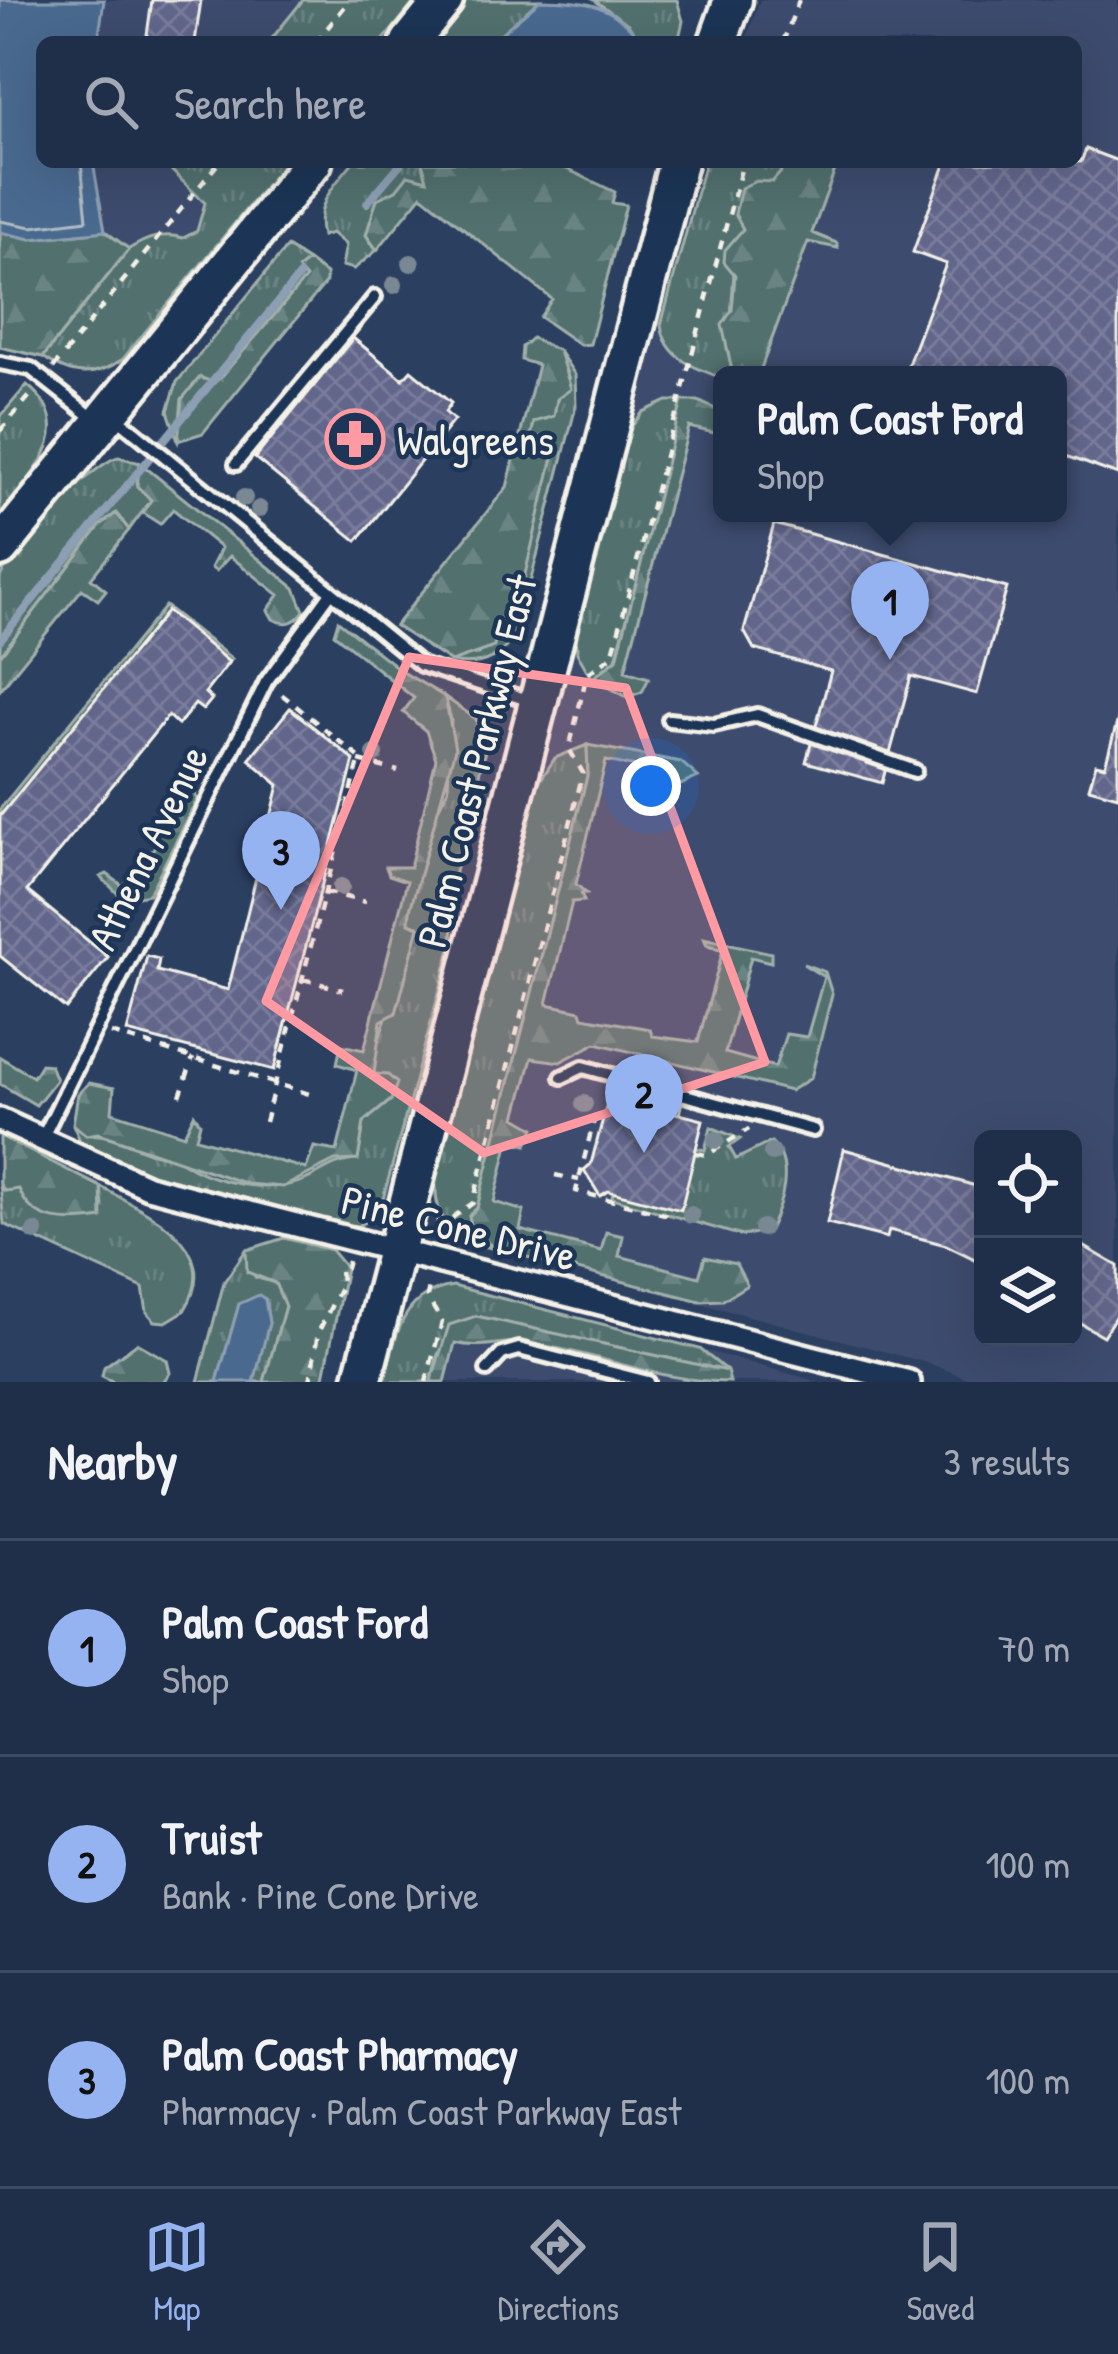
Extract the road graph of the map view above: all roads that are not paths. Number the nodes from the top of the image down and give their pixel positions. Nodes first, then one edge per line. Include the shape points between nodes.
1 (444, 0) edge
2 (733, 0) edge
3 (415, 36) edge
4 (720, 36) edge
5 (308, 168) edge
6 (676, 168) edge
7 (375, 298) dead end
8 (0, 363) edge
9 (106, 418) junction
10 (236, 464) dead end
11 (0, 548) edge
12 (330, 594) junction
13 (537, 703) junction
14 (669, 720) dead end
15 (915, 771) dead end
16 (562, 1077) dead end
17 (0, 1120) edge
18 (813, 1130) dead end
19 (41, 1141) junction
20 (395, 1251) junction
21 (487, 1370) dead end
22 (362, 1382) edge
23 (648, 1382) edge
24 (909, 1382) edge

1 - 3 main road
2 - 4 main road
5 - 9 main road
6 - 13 main road, Palm Coast Parkway East
7 - 10 lane
8 - 9 lane via 31,369
9 - 11 main road
9 - 12 lane via 147,442
12 - 13 lane via 421,665
12 - 19 lane, Athena Avenue via 266,682
13 - 20 main road, Palm Coast Parkway East
14 - 15 lane via 714,725 748,713
16 - 18 lane via 583,1067
17 - 19 street, Pine Cone Drive
19 - 20 street, Pine Cone Drive via 148,1187
20 - 22 main road, Palm Coast Parkway East
20 - 24 street, Pine Cone Drive
21 - 23 lane via 519,1349

